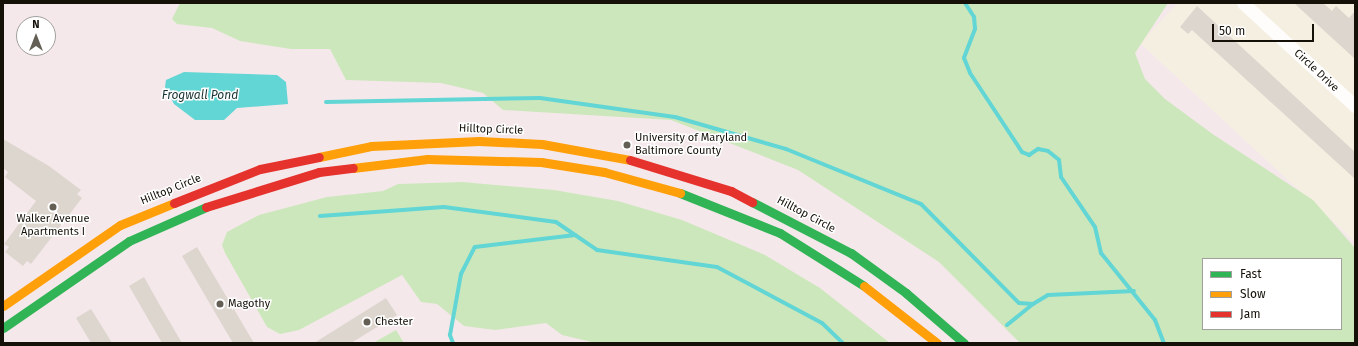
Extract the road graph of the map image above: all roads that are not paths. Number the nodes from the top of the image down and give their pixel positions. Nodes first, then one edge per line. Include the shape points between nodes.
1 (1242, 3) edge
2 (1355, 106) edge
3 (3, 306) edge
4 (3, 328) edge
5 (937, 343) edge
6 (964, 343) edge

1 - 2 street, Circle Drive
3 - 6 street, Hilltop Circle via 120,225 260,169 371,146 479,141 542,144 606,154 667,169 731,192 851,253 906,293
4 - 5 street via 81,271 129,241 212,204 319,172 426,159 480,158 541,162 604,172 662,187 729,210 780,233 844,270

